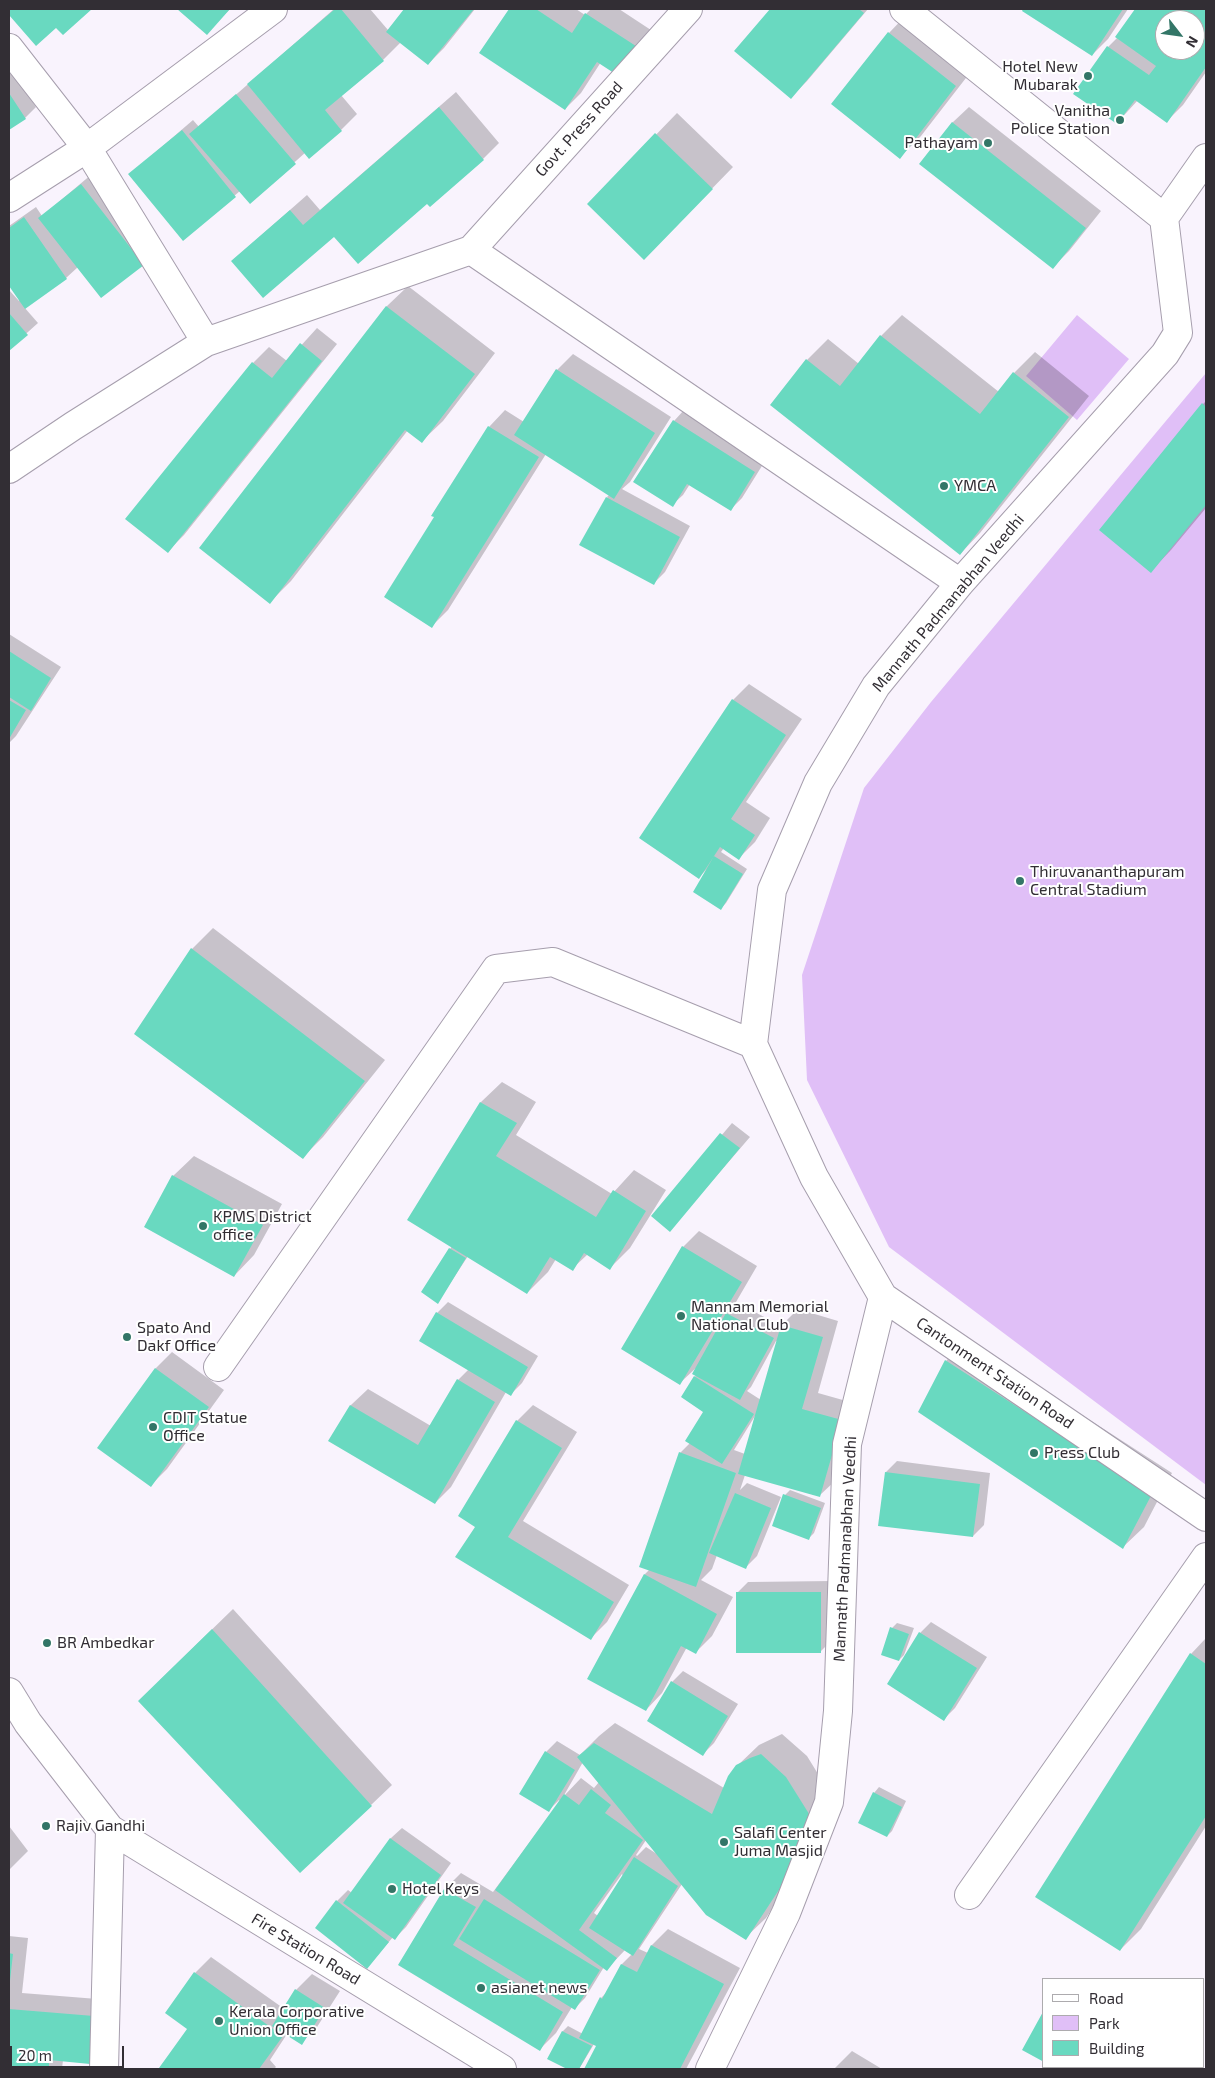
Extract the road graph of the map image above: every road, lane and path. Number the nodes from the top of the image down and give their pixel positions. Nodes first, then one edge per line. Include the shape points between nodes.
1 (273, 9) edge
2 (688, 9) edge
3 (904, 9) edge
4 (9, 48) edge
5 (87, 148) junction
6 (1206, 158) edge
7 (9, 198) edge
8 (1164, 218) junction
9 (470, 250) junction
10 (206, 342) junction
11 (9, 469) edge
12 (960, 583) junction
13 (753, 1044) junction
14 (883, 1297) junction
15 (218, 1367) dead end
16 (1206, 1516) edge
17 (1206, 1557) edge
18 (13, 1707) edge
19 (110, 1829) junction
20 (969, 1895) dead end
21 (104, 2069) edge
22 (502, 2069) edge
23 (710, 2069) edge

1 - 5 street
2 - 9 street, Govt. Press Road
3 - 8 street
4 - 5 street
5 - 7 street
5 - 10 street
6 - 8 street
8 - 12 street, Mannath Padmanabhan Veedhi via 1178,333 1165,354
9 - 10 street
9 - 12 street
10 - 11 street
12 - 13 street, Mannath Padmanabhan Veedhi via 876,686 818,783 772,890
13 - 14 street via 814,1177
13 - 15 street via 553,962 496,969
14 - 16 street, Cantonment Station Road
14 - 23 street, Mannath Padmanabhan Veedhi via 847,1444 838,1711 829,1802 786,1912
17 - 20 street
18 - 19 street
19 - 21 street
19 - 22 street, Fire Station Road

